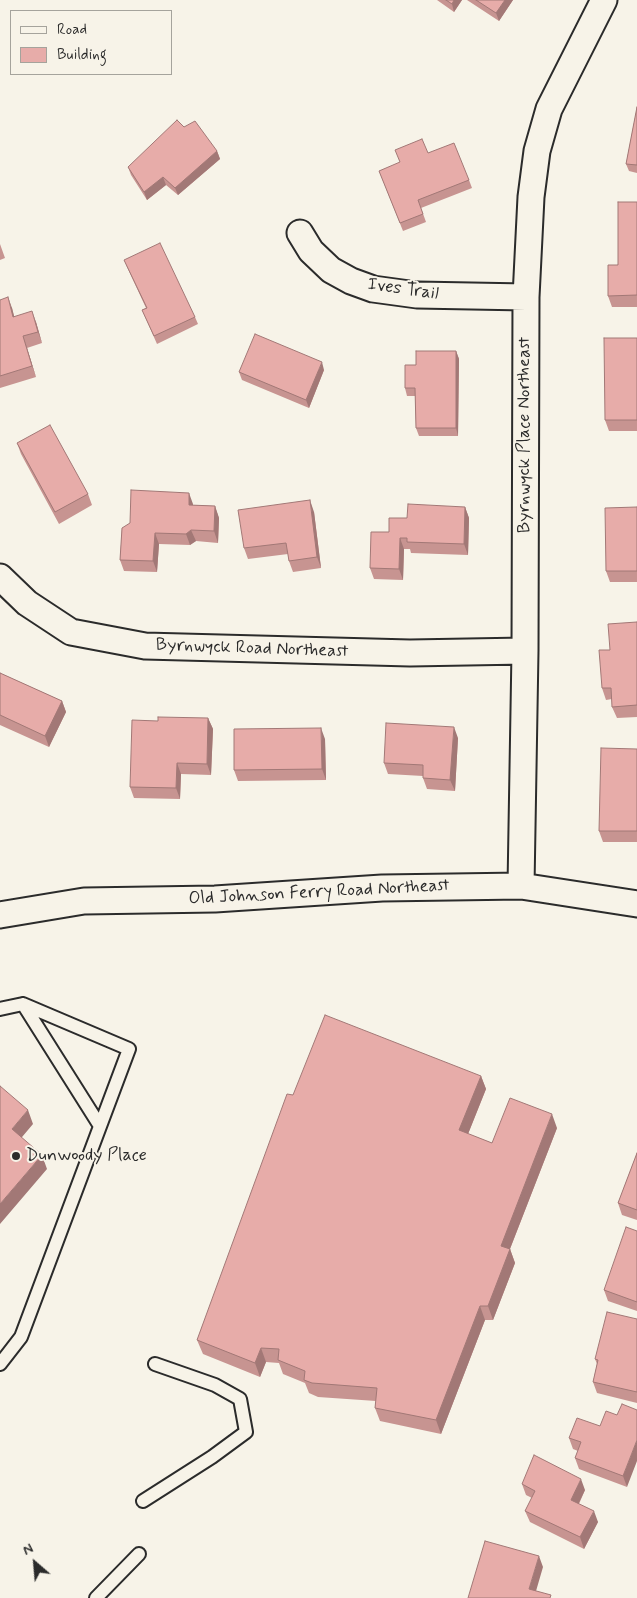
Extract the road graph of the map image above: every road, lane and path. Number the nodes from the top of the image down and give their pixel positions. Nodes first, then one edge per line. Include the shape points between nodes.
1 (604, 0) edge
2 (300, 233) dead end
3 (526, 297) junction
4 (0, 577) edge
5 (524, 651) junction
6 (521, 886) junction
7 (637, 904) edge
8 (0, 915) edge
9 (23, 1004) junction
10 (0, 1008) edge
11 (100, 1126) junction
12 (0, 1364) edge
13 (155, 1364) dead end
14 (143, 1501) dead end
15 (139, 1554) dead end
16 (96, 1598) edge

1 - 3 street, Byrnwyck Place Northeast via 549,108 537,151 531,197
2 - 3 street, Ives Trail via 311,251 330,270 373,289 417,295
3 - 5 street, Byrnwyck Place Northeast
4 - 5 street, Byrnwyck Road Northeast via 27,603 71,632 145,646 410,653
5 - 6 street, Byrnwyck Place Northeast
6 - 7 street, Old Johnson Ferry Road Northeast
6 - 8 street, Old Johnson Ferry Road Northeast via 382,888 215,898 84,901
9 - 10 lane
9 - 11 lane
9 - 11 lane via 129,1049
11 - 12 lane via 21,1337
13 - 14 lane via 215,1385 240,1399 246,1432
15 - 16 lane

